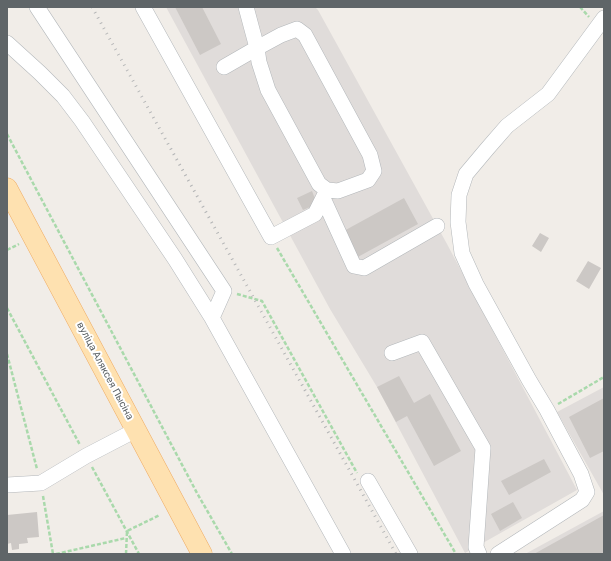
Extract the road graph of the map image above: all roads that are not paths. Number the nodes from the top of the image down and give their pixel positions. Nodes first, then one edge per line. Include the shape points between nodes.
1 (37, 7) edge
2 (143, 7) edge
3 (246, 7) edge
4 (604, 18) edge
5 (7, 43) edge
6 (257, 48) junction
7 (224, 67) dead end
8 (325, 194) junction
9 (9, 198) edge
10 (437, 226) dead end
11 (212, 318) junction
12 (392, 353) dead end
13 (136, 430) junction
14 (368, 481) road end
15 (7, 485) edge
16 (202, 554) edge
17 (343, 554) edge
18 (410, 554) edge
19 (479, 554) edge
20 (498, 554) edge

1 - 11 lane via 224,291
2 - 8 lane via 271,237 315,214
3 - 6 lane
4 - 20 lane via 548,94 508,126 466,174 459,195 458,222 462,252 476,284 581,474 587,492 582,500
5 - 11 lane via 59,91 82,121 176,259
6 - 7 lane
6 - 8 lane via 258,62 268,90
6 - 8 lane via 297,29 305,35 370,155 374,171 368,180
8 - 10 lane via 354,266 364,268
9 - 13 main road, вуліца Аляксея Пысіна
11 - 17 lane
12 - 19 lane via 422,342 483,448 476,547
13 - 15 lane via 41,483
13 - 16 main road, вуліца Аляксея Пысіна
14 - 18 lane

